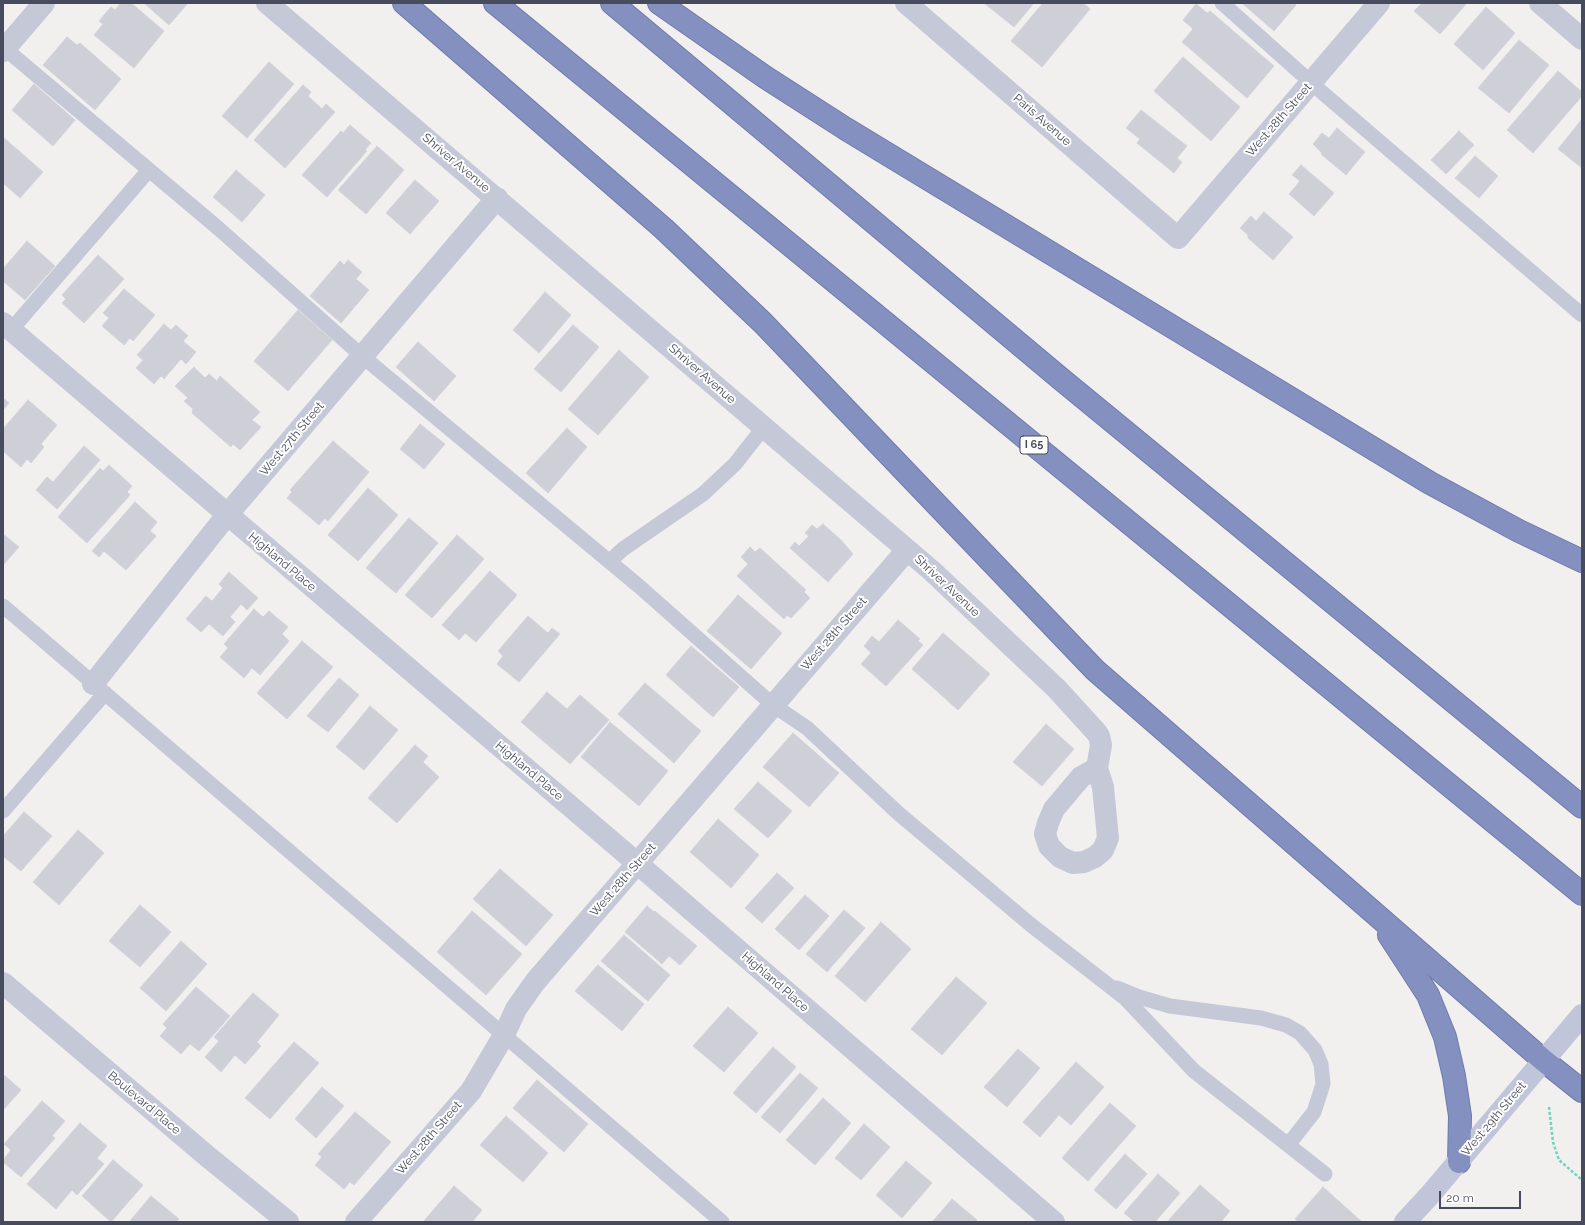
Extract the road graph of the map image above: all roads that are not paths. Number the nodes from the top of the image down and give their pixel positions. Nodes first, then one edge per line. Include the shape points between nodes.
1 (44, 3) edge
2 (267, 3) edge
3 (404, 3) edge
4 (495, 3) edge
5 (612, 3) edge
6 (659, 3) edge
7 (906, 3) edge
8 (1222, 3) edge
9 (1379, 3) edge
10 (1540, 3) edge
11 (1582, 39) edge
12 (4, 49) edge
13 (1311, 82) junction
14 (149, 170) junction
15 (497, 198) junction
16 (1178, 238) joint
17 (1582, 315) edge
18 (7, 326) edge
19 (362, 356) junction
20 (764, 427) junction
21 (227, 515) junction
22 (907, 550) junction
23 (610, 561) junction
24 (1582, 561) edge
25 (3, 606) edge
26 (99, 688) junction
27 (773, 705) junction
28 (1097, 768) dead end
29 (1582, 807) edge
30 (3, 811) edge
31 (637, 864) junction
32 (1578, 890) edge
33 (1374, 912) junction
34 (1105, 982) junction
35 (3, 983) edge
36 (1582, 1015) edge
37 (504, 1035) junction
38 (1543, 1060) junction
39 (1582, 1091) edge
40 (1288, 1145) junction
41 (1459, 1162) junction
42 (1325, 1174) dead end
43 (288, 1222) edge
44 (356, 1222) edge
45 (722, 1222) edge
46 (1054, 1222) edge
47 (1405, 1222) edge

1 - 12 street
2 - 15 street, Shriver Avenue
3 - 33 highway via 664,229 763,323 1095,670
4 - 32 highway, I 65
5 - 29 highway via 1061,379
6 - 24 highway via 765,77 846,129 1430,483 1519,531
7 - 16 street, Paris Avenue
8 - 13 lane
9 - 13 street, West 28th Street
10 - 11 street
12 - 14 lane
13 - 16 street, West 28th Street
13 - 17 lane
14 - 18 lane
14 - 19 lane
15 - 19 street, West 27th Street
15 - 20 street, Shriver Avenue
18 - 21 street, Highland Place
19 - 21 street, West 27th Street
19 - 23 lane
20 - 22 street, Shriver Avenue
20 - 23 lane via 735,464 703,494 623,548
21 - 26 street, West 27th Street
21 - 31 street, Highland Place
22 - 27 street, West 28th Street
22 - 28 street, Shriver Avenue via 1051,684 1097,733 1101,745
23 - 27 lane
25 - 26 lane
26 - 30 lane
26 - 37 lane
27 - 31 street, West 28th Street
27 - 34 lane via 807,728 898,813 1031,925
31 - 37 street, West 28th Street via 535,982 516,1009
31 - 46 street, Highland Place
33 - 38 highway
33 - 41 highway via 1428,995 1445,1037 1460,1116
34 - 40 lane via 1125,998 1194,1071
34 - 40 lane via 1139,997 1170,1006 1261,1018 1286,1025 1300,1033 1314,1050 1321,1064 1323,1084 1314,1112
35 - 43 street, Boulevard Place
36 - 38 main road, West 29th Street
37 - 44 street, West 28th Street via 471,1091
37 - 45 lane
38 - 39 highway
38 - 41 main road, West 29th Street
40 - 42 lane
41 - 47 main road, West 29th Street

